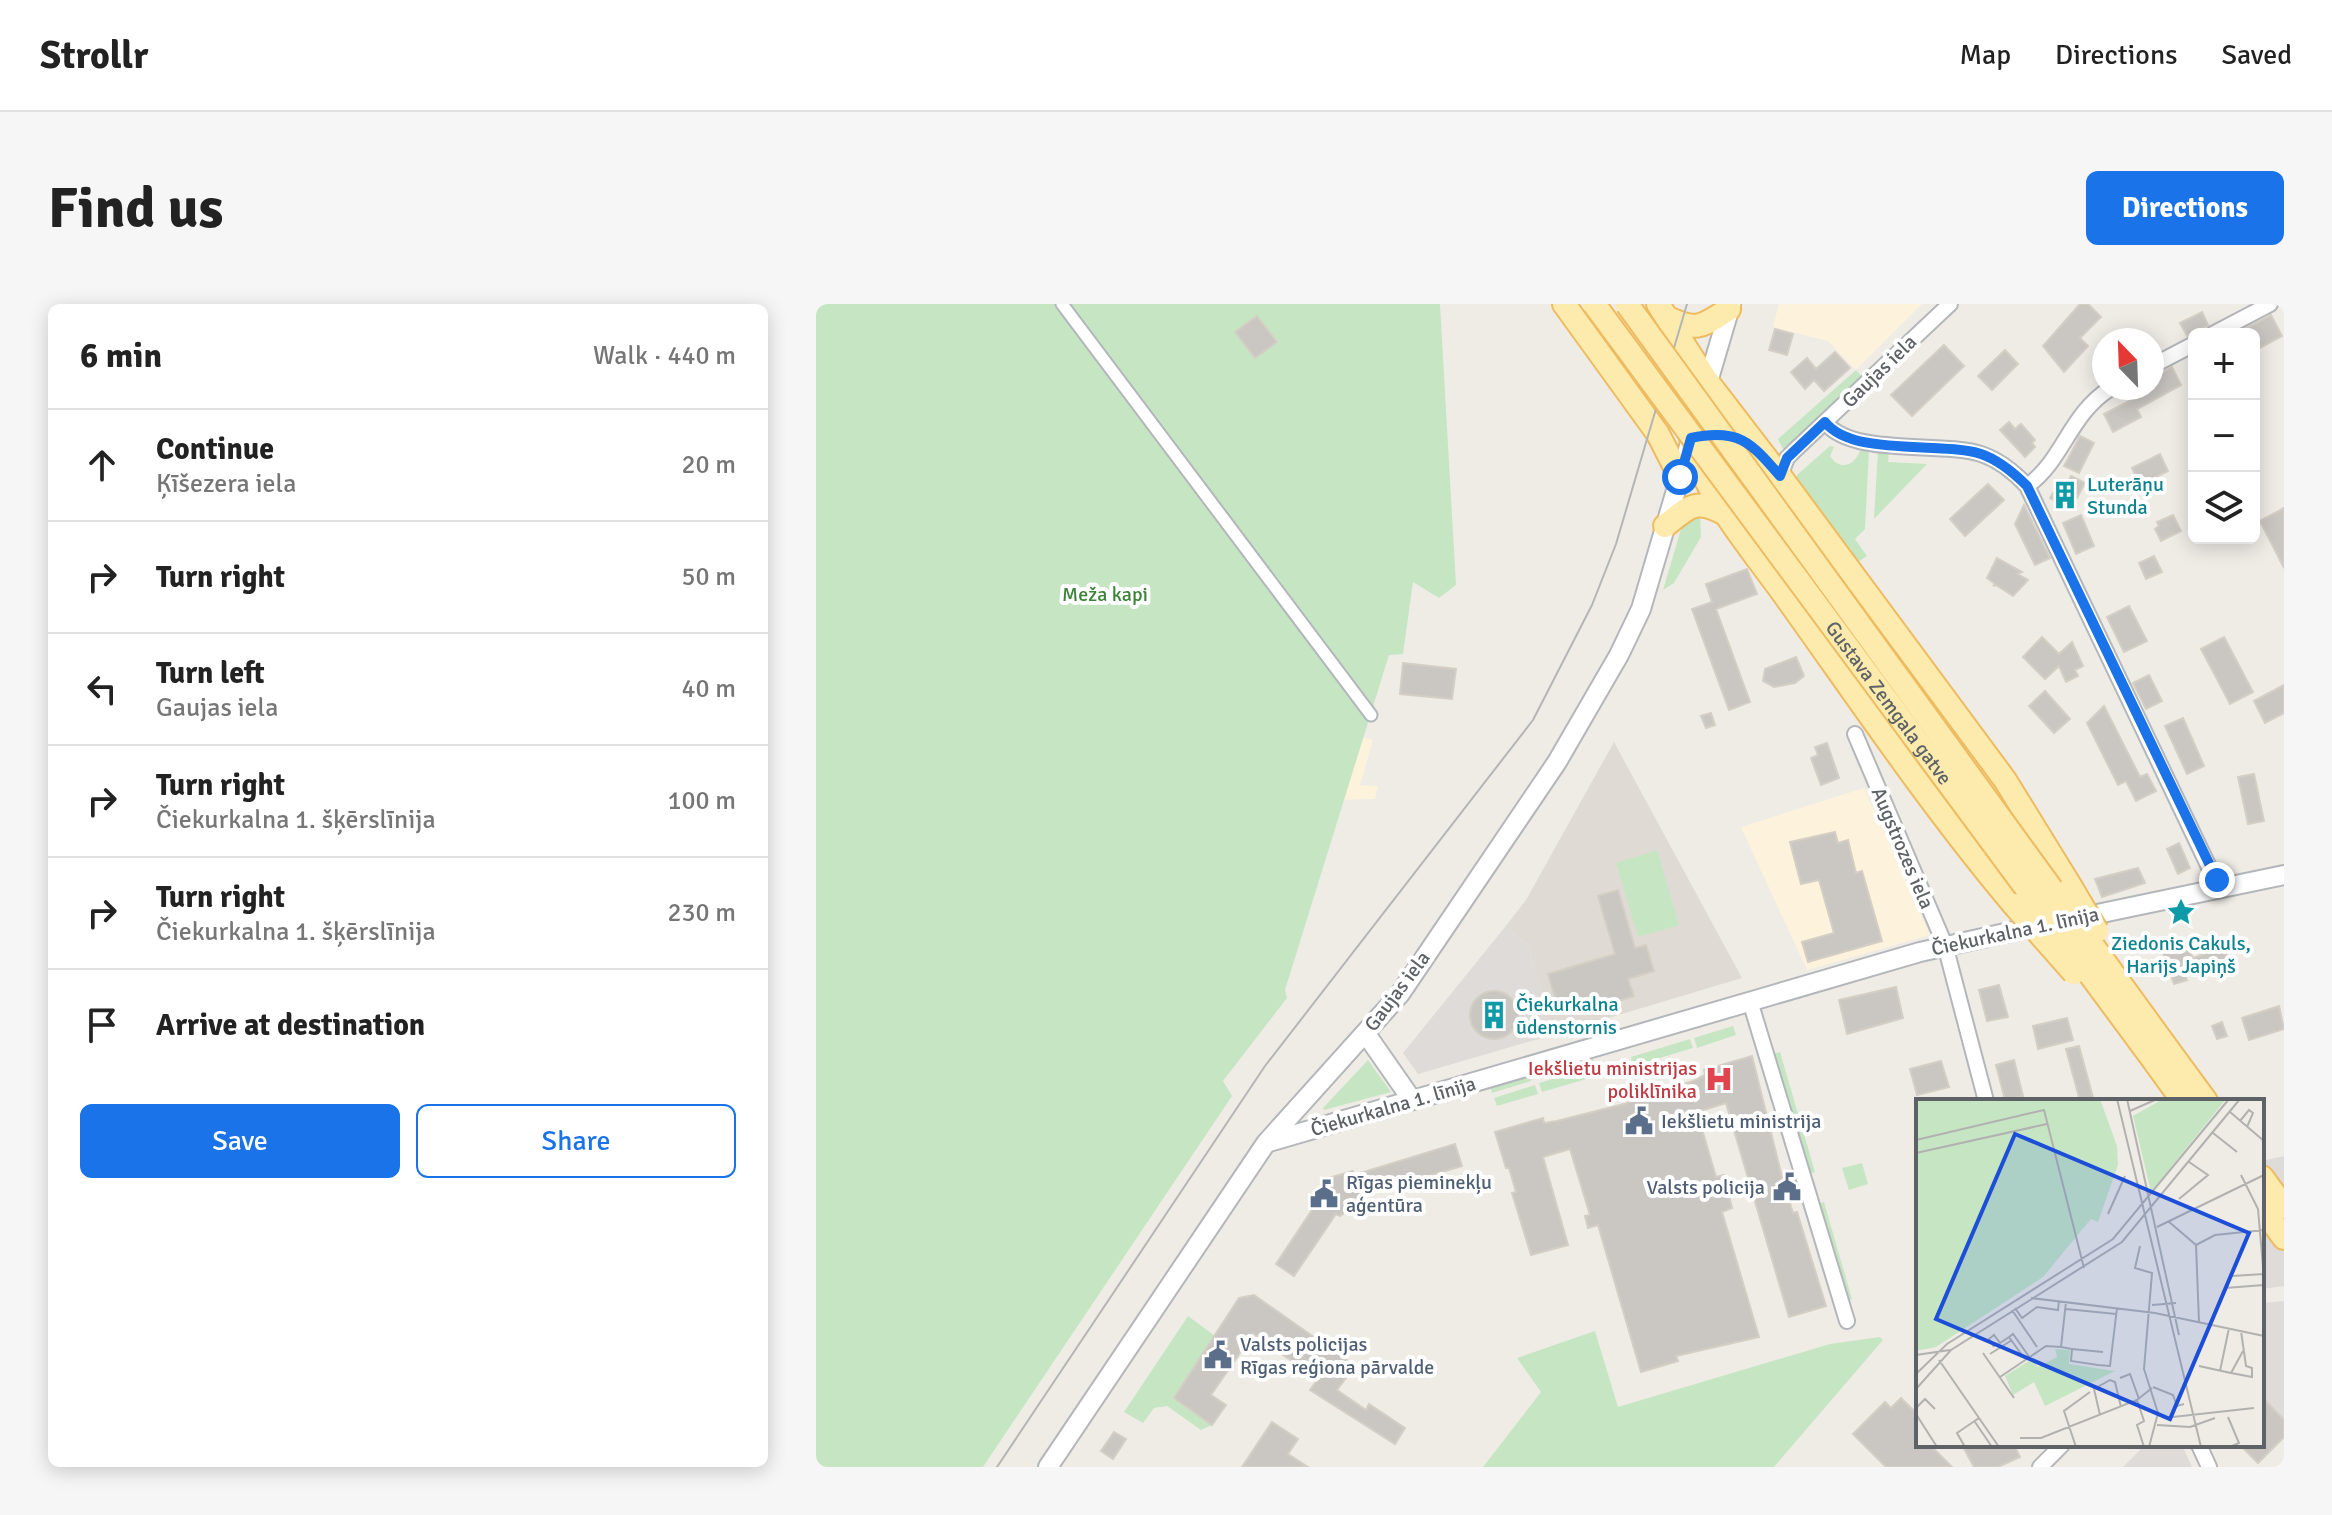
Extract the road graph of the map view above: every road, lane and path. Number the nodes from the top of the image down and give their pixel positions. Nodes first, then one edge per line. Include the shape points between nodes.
1 (1062, 304) edge
2 (1564, 304) edge
3 (1575, 304) edge
4 (1594, 304) edge
5 (1619, 304) edge
6 (1627, 304) edge
7 (1950, 304) edge
8 (2270, 304) edge
9 (1730, 307) edge
10 (1663, 311) edge
11 (2224, 328) edge
12 (2188, 347) edge
13 (2164, 360) edge
14 (1707, 381) junction
15 (2093, 400) edge
16 (1825, 422) junction
17 (1658, 434) junction
18 (1691, 438) junction
19 (1753, 445) junction
20 (1780, 476) junction
21 (1680, 477) junction
22 (2027, 486) junction
23 (1729, 516) junction
24 (1665, 526) junction
25 (1371, 715) dead end
26 (1855, 734) dead end
27 (2284, 875) edge
28 (2219, 888) junction
29 (1945, 945) junction
30 (1750, 1001) junction
31 (1366, 1034) junction
32 (2162, 1057) junction
33 (1985, 1099) edge
34 (2182, 1099) edge
35 (2204, 1099) edge
36 (1412, 1100) junction
37 (1266, 1143) junction
38 (2264, 1180) edge
39 (2284, 1207) edge
40 (2264, 1211) edge
41 (2284, 1238) edge
42 (1847, 1321) dead end
43 (2060, 1447) edge
44 (2200, 1447) edge
45 (1048, 1467) edge
46 (2040, 1467) edge
47 (2209, 1467) edge

1 - 25 street
2 - 17 main road
3 - 5 main road via 1584,314 1597,316
4 - 32 main road, Gustava Zemgala gatve, bridge
6 - 32 main road, Gustava Zemgala gatve, bridge
7 - 16 street, Gaujas iela
8 - 11 street
9 - 10 main road via 1691,328
9 - 14 street, Gaujas iela
10 - 14 main road
12 - 13 street
14 - 18 street, Gaujas iela
14 - 19 main road
15 - 22 street via 2045,470
16 - 20 street, Gaujas iela via 1787,458
16 - 22 street via 1844,438 1982,454 2013,471
17 - 18 main road
17 - 21 main road
18 - 19 main road via 1729,434
18 - 21 street, Gaujas iela
18 - 23 main road via 1696,462
19 - 20 main road
20 - 32 main road, bridge via 2005,780
21 - 24 street, Gaujas iela
22 - 28 street
23 - 24 main road via 1702,504 1690,506
23 - 32 main road, bridge via 1972,855
24 - 31 street, Gaujas iela via 1630,634 1565,748 1400,994
26 - 29 street, Augstrozes iela
27 - 28 street, Čiekurkalna 1. līnija
28 - 29 street, Čiekurkalna 1. līnija
29 - 30 street, Čiekurkalna 1. līnija
29 - 33 street, Augstrozes iela
30 - 36 street, Čiekurkalna 1. līnija
30 - 42 street
31 - 36 street
31 - 37 street, Gaujas iela
32 - 34 main road, Gustava Zemgala gatve
32 - 35 main road, Gustava Zemgala gatve
36 - 37 street, Čiekurkalna 1. līnija
37 - 45 street, Gaujas iela
38 - 39 main road
40 - 41 main road
43 - 46 street
44 - 47 street

